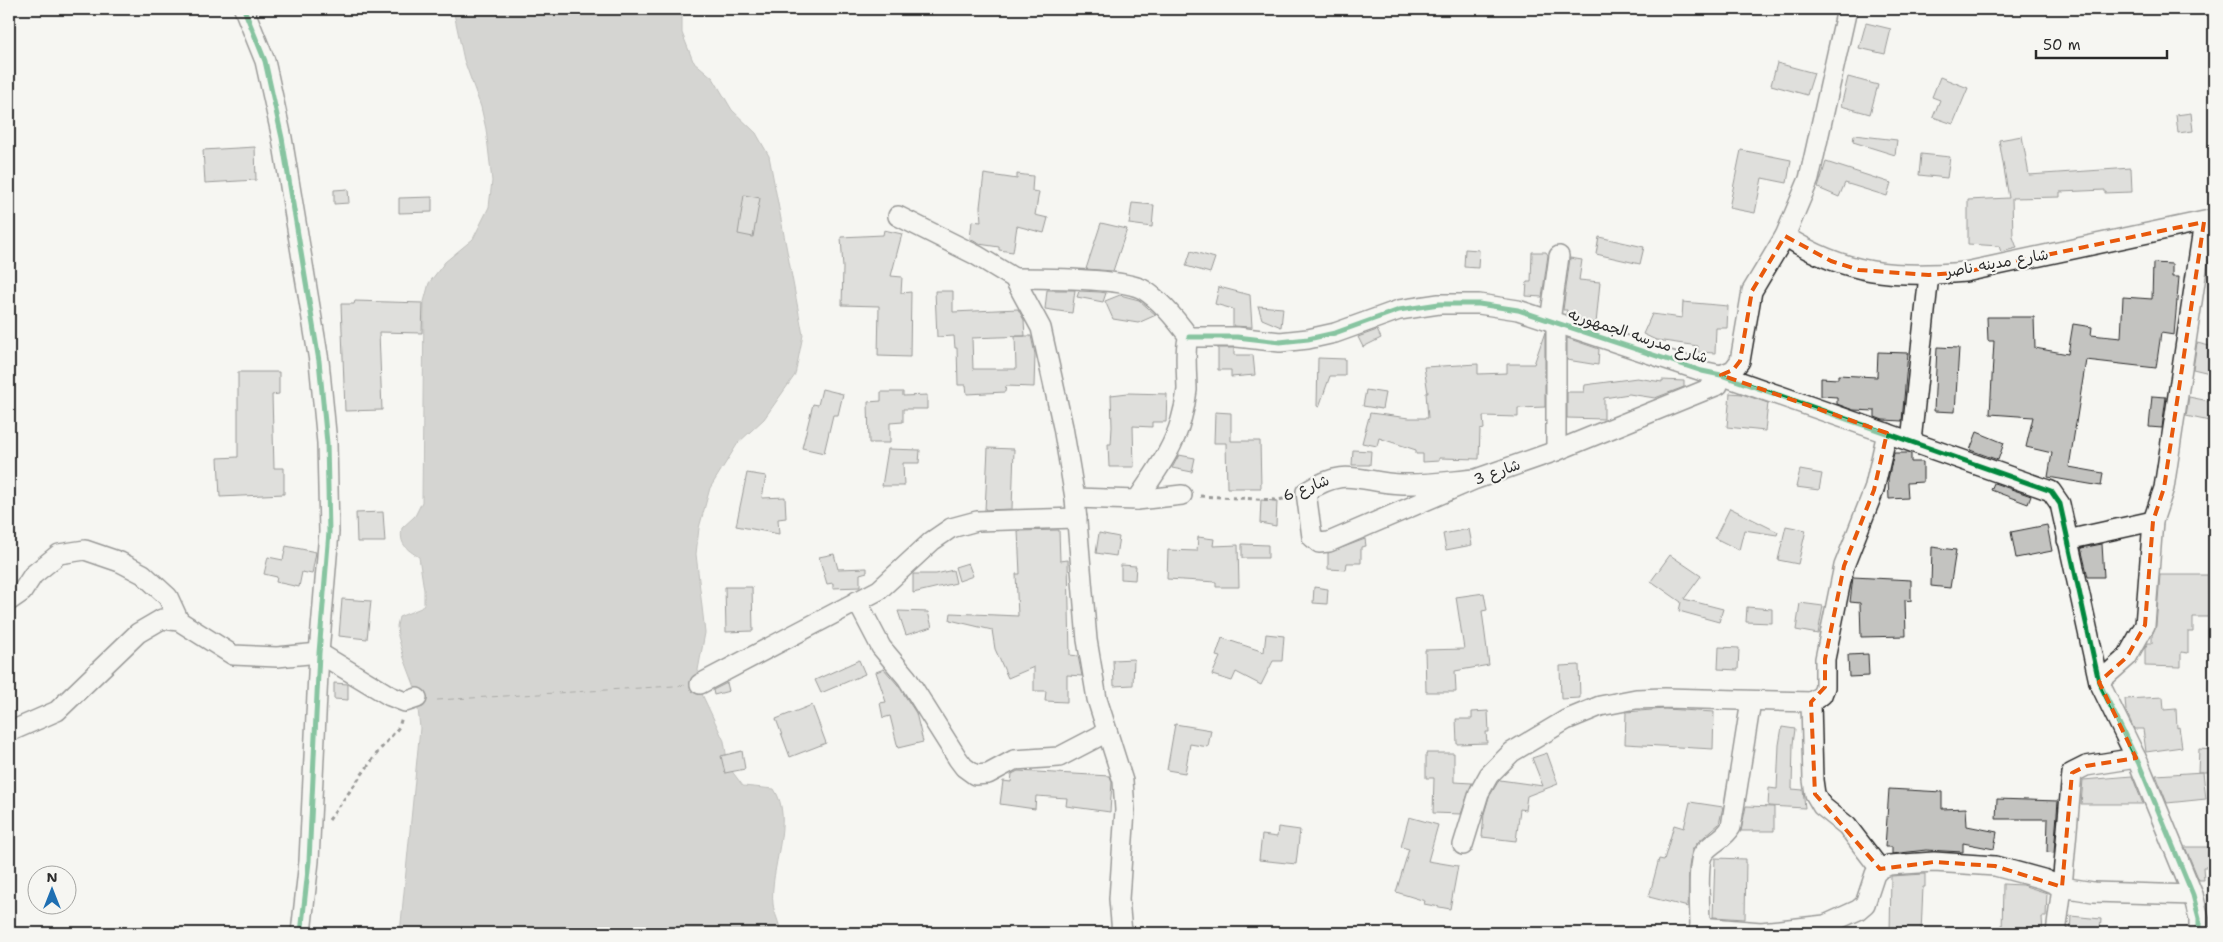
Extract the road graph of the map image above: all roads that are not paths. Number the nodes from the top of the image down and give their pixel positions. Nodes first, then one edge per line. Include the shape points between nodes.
1 (244, 9) edge
2 (1847, 9) edge
3 (898, 216) dead end
4 (2209, 221) edge
5 (1785, 236) junction
6 (1559, 256) dead end
7 (1929, 275) junction
8 (1014, 278) junction
9 (1553, 322) junction
10 (1189, 337) junction
11 (1721, 375) junction
12 (1887, 433) junction
13 (1912, 442) junction
14 (1556, 451) junction
15 (1476, 479) junction
16 (1306, 492) joint
17 (1182, 495) road end
18 (1076, 498) junction
19 (1137, 500) junction
20 (1077, 518) junction
21 (2153, 521) junction
22 (2067, 540) junction
23 (9, 601) edge
24 (857, 601) junction
25 (179, 621) junction
26 (319, 653) junction
27 (2098, 682) junction
28 (700, 684) dead end
29 (411, 700) road end
30 (1751, 701) junction
31 (1812, 702) junction
32 (9, 732) edge
33 (1107, 732) junction
34 (2136, 758) junction
35 (1463, 844) dead end
36 (1880, 869) junction
37 (2062, 887) junction
38 (2193, 895) junction
39 (1699, 930) edge
40 (300, 933) edge
41 (1122, 933) edge
42 (2056, 933) edge
43 (2199, 933) edge

1 - 26 street via 265,60 280,128 319,362 327,443 329,532
2 - 5 street via 1808,179
3 - 8 street
4 - 7 street, شارع مدينه ناصر via 1965,272
4 - 21 street via 2164,488
5 - 7 street, شارع مدينه ناصر via 1831,261 1859,270
5 - 11 street via 1752,291 1740,361 1734,370
6 - 9 street
7 - 13 street
8 - 10 street via 1091,281 1143,289 1174,316
8 - 18 street via 1042,328
9 - 10 street, شارع مدرسه الجمهوريه via 1518,310 1479,304 1439,304 1399,310 1308,339 1280,342 1237,337
9 - 11 street, شارع مدرسه الجمهوريه
9 - 14 street
10 - 19 street via 1185,342 1187,392 1181,421 1169,452
11 - 12 street, شارع مدرسه الجمهوريه
11 - 14 street, شارع 3 via 1718,384
12 - 13 street, شارع مدرسه الجمهوريه
12 - 31 street via 1874,490 1844,566 1825,659 1825,687
13 - 22 street, شارع مدرسه الجمهوريه via 2046,489 2060,504
14 - 15 street, شارع 3
15 - 16 street, شارع 6 via 1402,484 1351,476 1335,477
15 - 16 street, شارع 3 via 1323,543 1314,541 1312,537
17 - 19 street
18 - 19 street
18 - 20 street
20 - 24 street via 962,523 942,532 879,590
20 - 33 street via 1087,640 1097,699
21 - 22 street
21 - 27 street via 2145,625 2127,657
22 - 27 street
23 - 25 street via 59,554 85,550 143,574 168,597
24 - 28 street
24 - 33 street via 881,647 907,678 964,768 975,775 988,774 1014,760 1059,757
25 - 26 street via 233,655 277,657
25 - 32 street via 162,619 138,633 57,712
26 - 29 street via 390,696
26 - 40 street via 310,841
27 - 34 street
30 - 31 street
30 - 35 street via 1636,699 1600,706 1566,720 1512,752 1489,775 1479,794
30 - 39 street via 1730,827 1722,839 1707,849 1700,862
31 - 36 street via 1812,773 1816,794 1822,806 1847,826
33 - 41 street via 1124,781 1119,899
34 - 37 street via 2086,766 2072,773
34 - 38 street
36 - 37 street via 1890,865 1934,862 1995,866
36 - 39 street via 1875,874 1865,904 1825,925 1761,932
37 - 38 street via 2093,892
37 - 42 street
38 - 43 street

